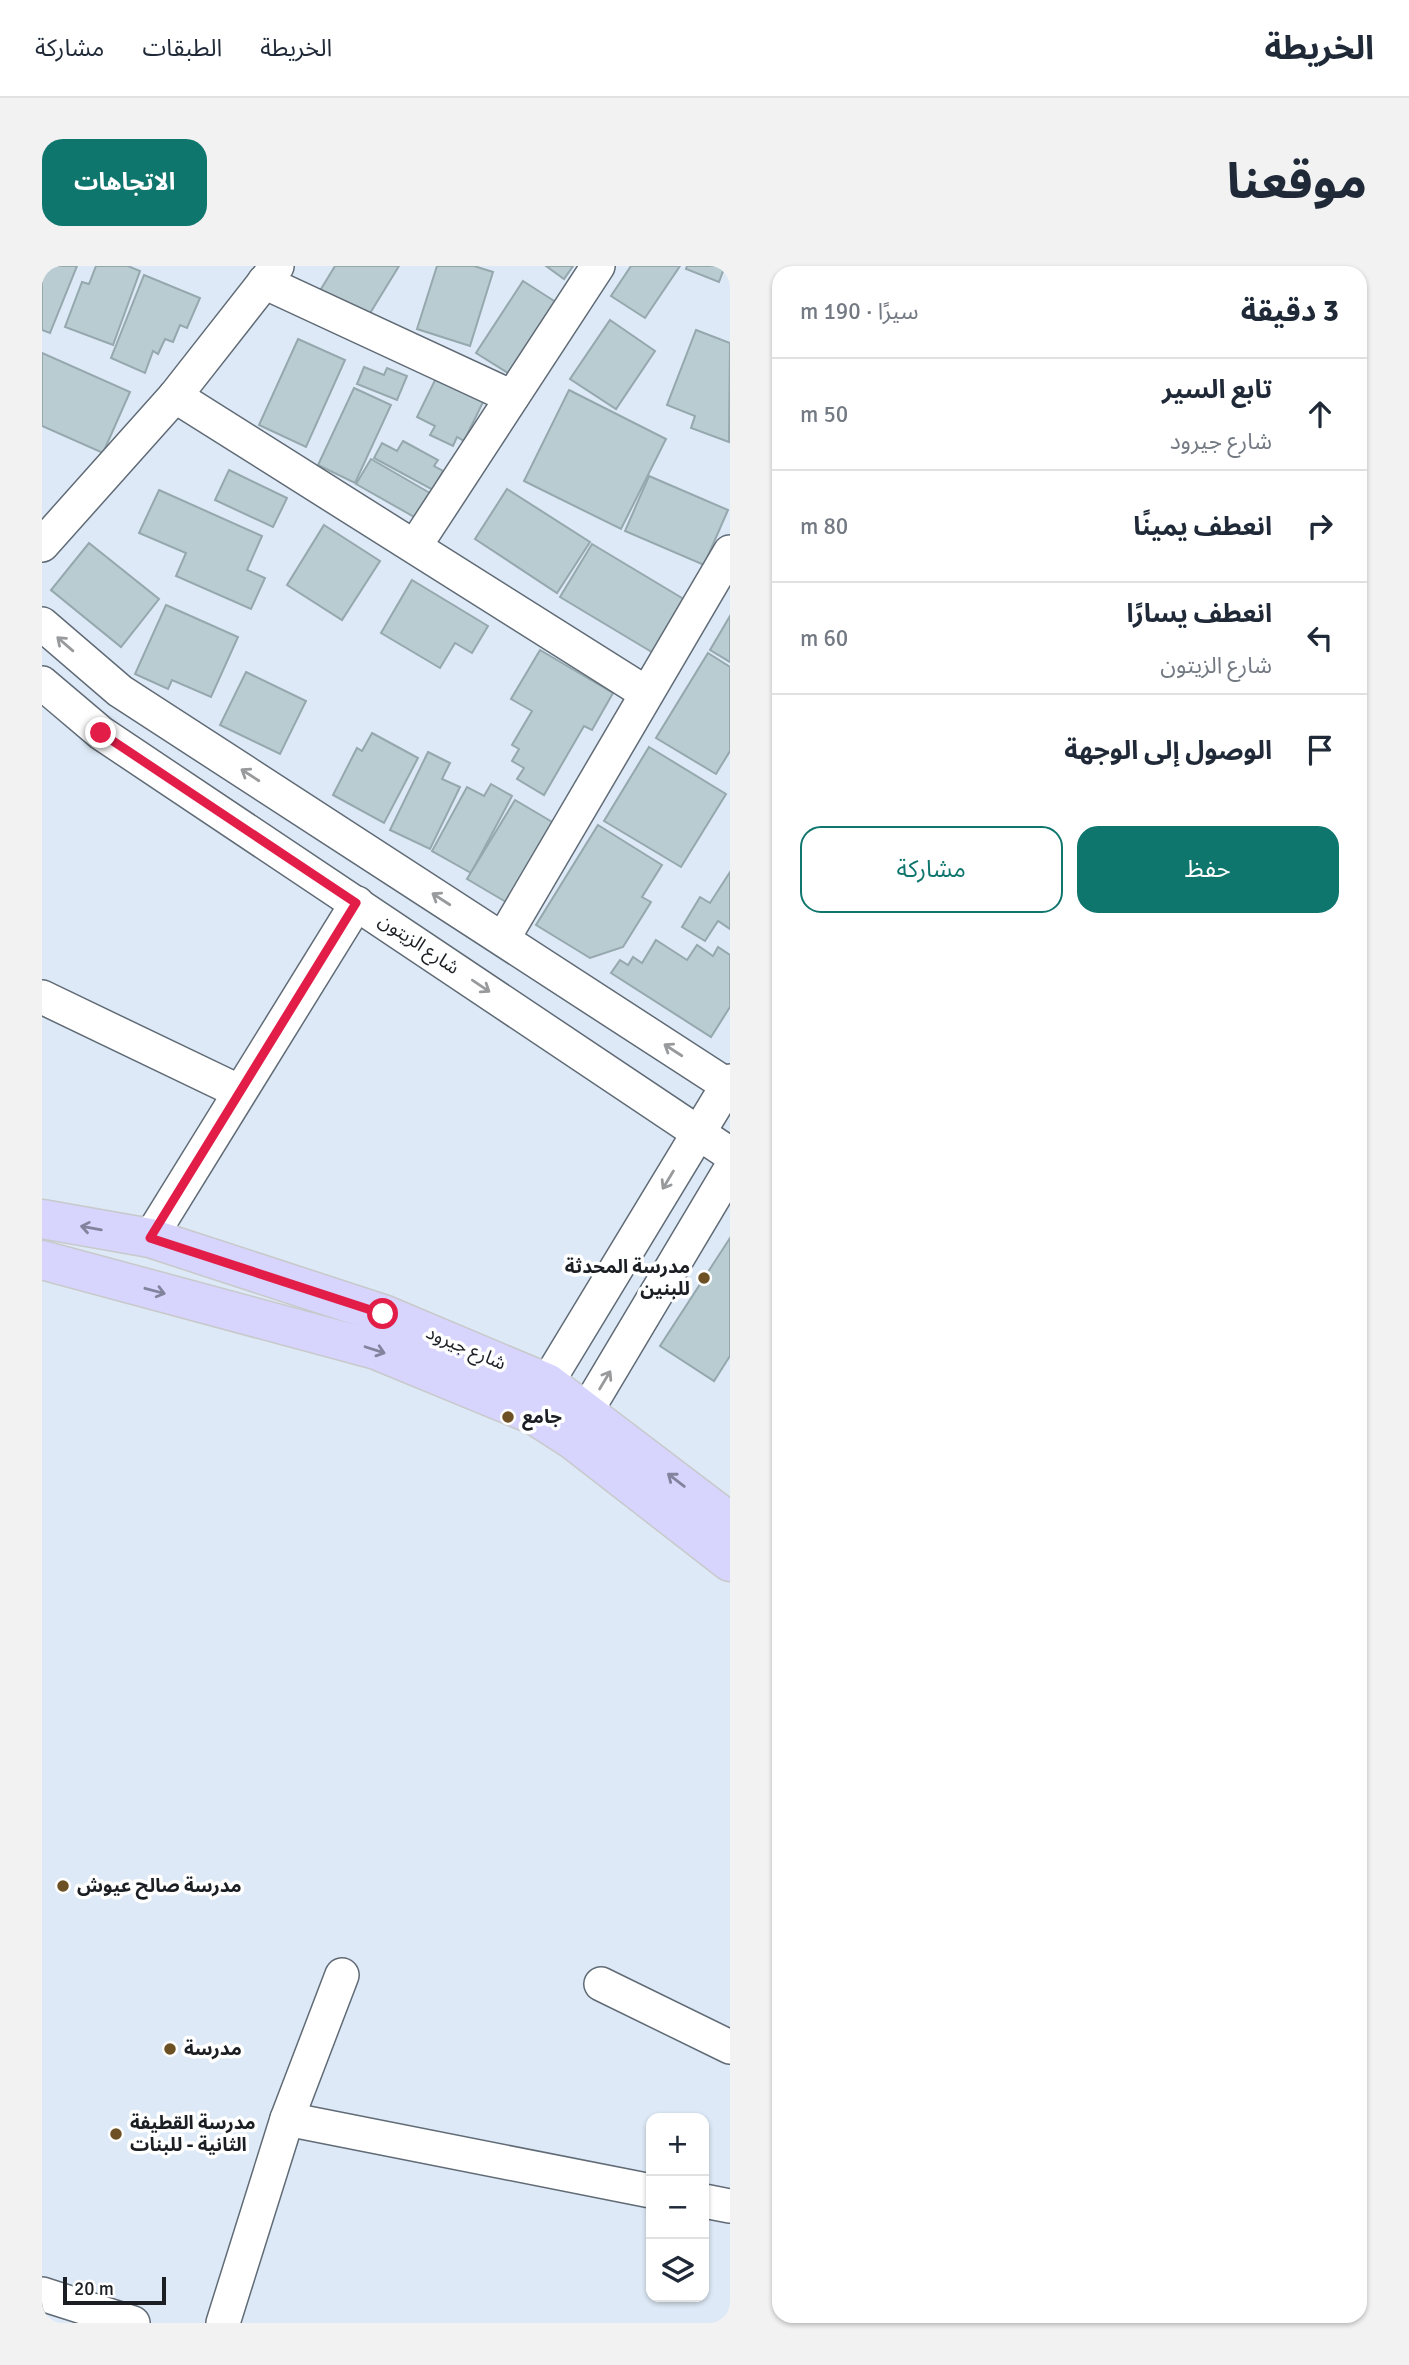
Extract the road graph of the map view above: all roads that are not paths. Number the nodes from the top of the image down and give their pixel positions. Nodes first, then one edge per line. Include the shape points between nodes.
1 (598, 266) edge
2 (271, 274) edge
3 (174, 396) junction
4 (512, 397) junction
5 (42, 545) edge
6 (415, 546) junction
7 (730, 552) edge
8 (42, 624) edge
9 (42, 683) edge
10 (646, 693) junction
11 (356, 903) junction
12 (503, 939) junction
13 (42, 997) edge
14 (729, 1084) edge
15 (238, 1091) junction
16 (697, 1131) junction
17 (730, 1154) edge
18 (730, 1170) edge
19 (42, 1219) edge
20 (150, 1238) junction
21 (42, 1260) edge
22 (540, 1399) junction
23 (580, 1425) junction
24 (730, 1522) edge
25 (730, 1562) edge
26 (342, 1975) dead end
27 (601, 1984) dead end
28 (730, 2047) edge
29 (287, 2119) junction
30 (646, 2190) edge
31 (709, 2202) edge
32 (730, 2206) edge
33 (42, 2294) edge
34 (132, 2323) edge
35 (223, 2323) edge

1 - 4 street
2 - 3 street
2 - 4 street
3 - 5 street
3 - 6 street
4 - 6 street
6 - 10 street
7 - 10 street
12 -> 8 street via 120,691
9 - 11 street, شارع الزيتون via 101,733
10 - 12 street
11 - 15 street
11 -> 16 street, شارع الزيتون
14 -> 12 street
13 - 15 street
14 - 16 street
15 - 20 street
16 - 17 street, شارع الزيتون
16 -> 22 street
23 -> 18 street
20 -> 19 main road, شارع جيرود
20 - 22 main road, شارع جيرود via 383,1314
21 -> 22 main road, شارع جيرود
22 - 23 main road, شارع جيرود
24 -> 23 main road, شارع جيرود
23 - 25 main road, شارع جيرود
26 - 29 street
27 - 28 street
29 - 30 street
29 - 35 street
31 - 32 street
33 - 34 street

